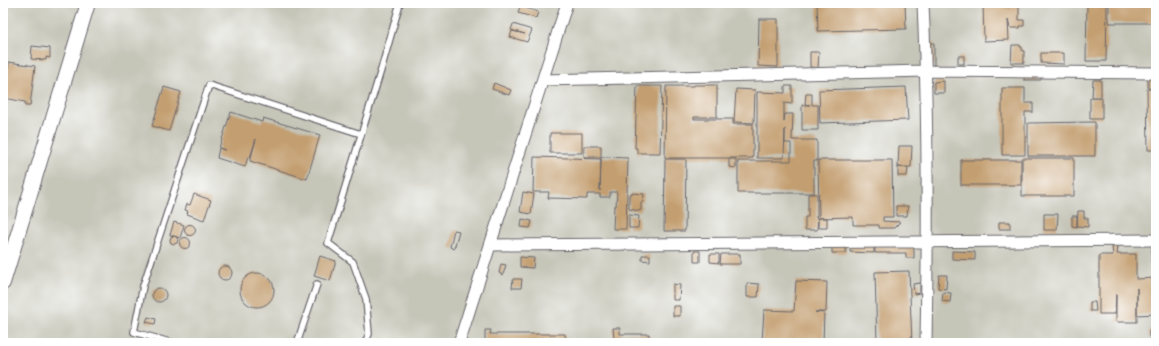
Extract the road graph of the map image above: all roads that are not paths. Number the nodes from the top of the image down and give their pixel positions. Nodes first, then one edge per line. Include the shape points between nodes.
1 (88, 3) edge
2 (400, 3) edge
3 (567, 3) edge
4 (923, 3) edge
5 (926, 71) junction
6 (1156, 73) edge
7 (543, 80) junction
8 (362, 134) junction
9 (1156, 240) edge
10 (928, 242) junction
11 (490, 245) junction
12 (3, 283) edge
13 (317, 284) dead end
14 (173, 343) edge
15 (297, 343) edge
16 (365, 343) edge
17 (459, 343) edge
18 (926, 343) edge

1 - 12 street
2 - 8 lane
3 - 7 street
4 - 5 street
5 - 6 street
5 - 7 street
5 - 10 street
7 - 11 street
8 - 14 lane via 209,85 143,286 134,332
8 - 16 lane via 328,243 353,262 366,299 369,334
9 - 10 street
10 - 11 street
10 - 18 street
11 - 17 street
13 - 15 lane

